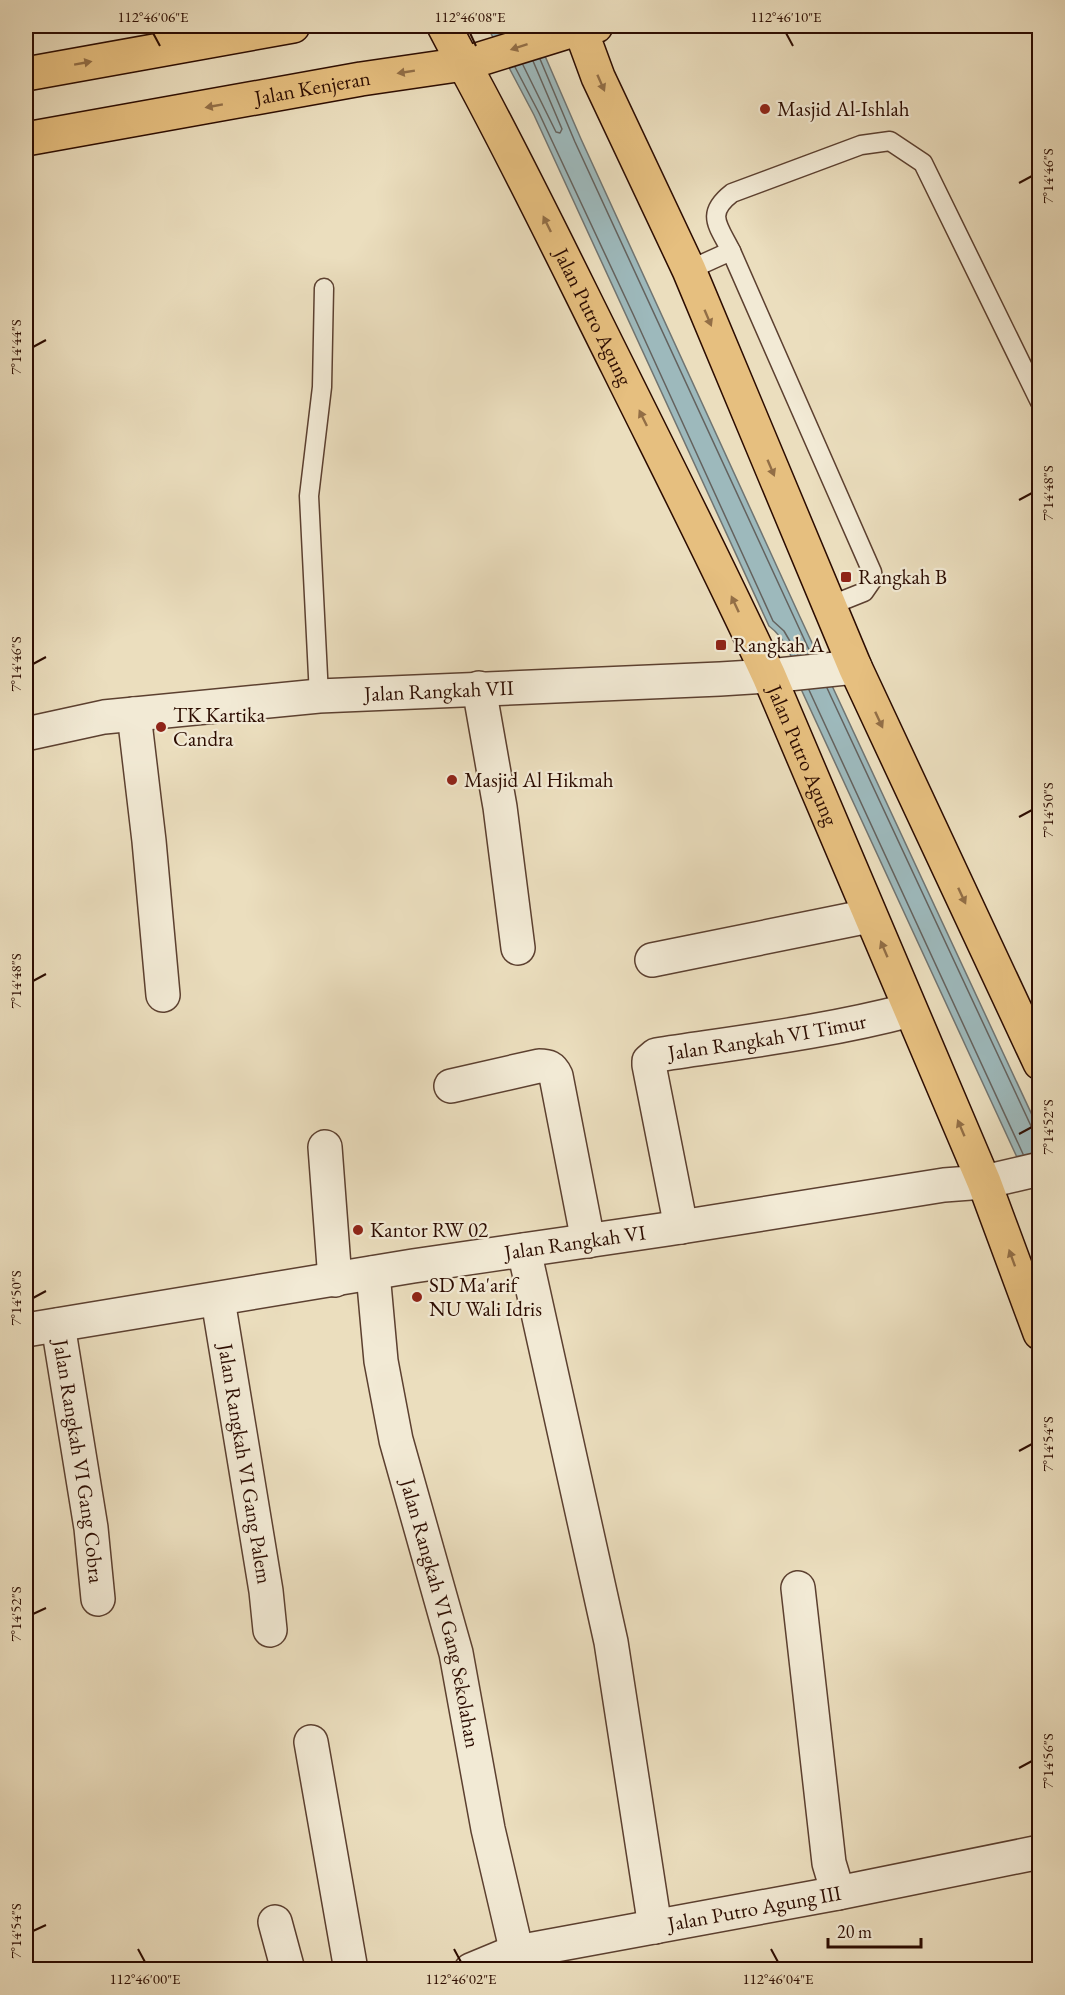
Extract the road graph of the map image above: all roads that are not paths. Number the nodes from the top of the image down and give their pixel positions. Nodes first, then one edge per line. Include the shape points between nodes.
1 (293, 26) edge
2 (444, 26) edge
3 (577, 29) edge
4 (473, 61) junction
5 (26, 74) edge
6 (26, 139) edge
7 (731, 252) junction
8 (688, 270) junction
9 (324, 288) dead end
10 (1040, 402) edge
11 (829, 606) junction
12 (844, 668) junction
13 (776, 675) junction
14 (479, 688) junction
15 (319, 696) junction
16 (134, 714) junction
17 (26, 734) edge
18 (869, 916) junction
19 (518, 948) dead end
20 (652, 960) dead end
21 (163, 995) dead end
22 (910, 1010) junction
23 (1040, 1063) edge
24 (451, 1086) dead end
25 (325, 1147) dead end
26 (1011, 1176) edge
27 (681, 1227) junction
28 (588, 1240) junction
29 (524, 1250) junction
30 (372, 1273) junction
31 (335, 1280) junction
32 (218, 1299) junction
33 (58, 1325) junction
34 (26, 1330) edge
35 (1040, 1333) edge
36 (798, 1588) dead end
37 (98, 1599) dead end
38 (270, 1630) dead end
39 (311, 1742) dead end
40 (1040, 1852) edge
41 (838, 1893) junction
42 (275, 1922) dead end
43 (655, 1927) junction
44 (517, 1953) junction
45 (288, 1970) edge
46 (351, 1970) edge
47 (471, 1970) edge

5 -> 1 main road
2 - 4 main road, Jalan Putro Agung
3 -> 4 main road, Jalan Kenjeran
3 -> 8 main road
4 -> 6 main road, Jalan Kenjeran
13 -> 4 main road, Jalan Putro Agung via 730,593 518,165
7 - 8 lane
7 - 10 lane via 716,214 720,202 732,193 861,145 890,141 923,163
7 - 11 lane via 872,572 873,579 864,592
8 -> 11 main road
9 - 15 lane via 322,387 309,496
11 - 12 main road
12 - 13 street, Jalan Rangkah VII
12 -> 23 main road
13 - 14 street, Jalan Rangkah VII
13 - 18 main road, Jalan Putro Agung
14 - 15 street, Jalan Rangkah VII
14 - 19 street via 500,807
15 - 16 street, Jalan Rangkah VII
16 - 17 street, Jalan Rangkah VII
16 - 21 street
18 - 20 street
22 -> 18 main road, Jalan Putro Agung
26 -> 22 main road, Jalan Putro Agung
22 - 27 street, Jalan Rangkah VI Timur via 873,1020 652,1057 649,1065
24 - 28 street via 539,1066 552,1069
25 - 31 street
26 - 27 street, Jalan Rangkah VI
35 -> 26 main road, Jalan Putro Agung
27 - 28 street, Jalan Rangkah VI
28 - 29 street, Jalan Rangkah VI
29 - 30 street, Jalan Rangkah VI
29 - 43 street via 611,1642
30 - 31 street, Jalan Rangkah VI
30 - 44 street, Jalan Rangkah VI Gang Sekolahan via 381,1361 396,1440 456,1653 488,1829
31 - 32 street, Jalan Rangkah VI
32 - 33 street, Jalan Rangkah VI
32 - 38 street, Jalan Rangkah VI Gang Palem via 267,1591
33 - 34 street, Jalan Rangkah VI
33 - 37 street, Jalan Rangkah VI Gang Cobra via 91,1528
36 - 41 street via 830,1863
39 - 46 street
40 - 41 street, Jalan Putro Agung III
41 - 43 street, Jalan Putro Agung III
42 - 45 street
43 - 44 street, Jalan Putro Agung III
44 - 47 street, Jalan Putro Agung III

